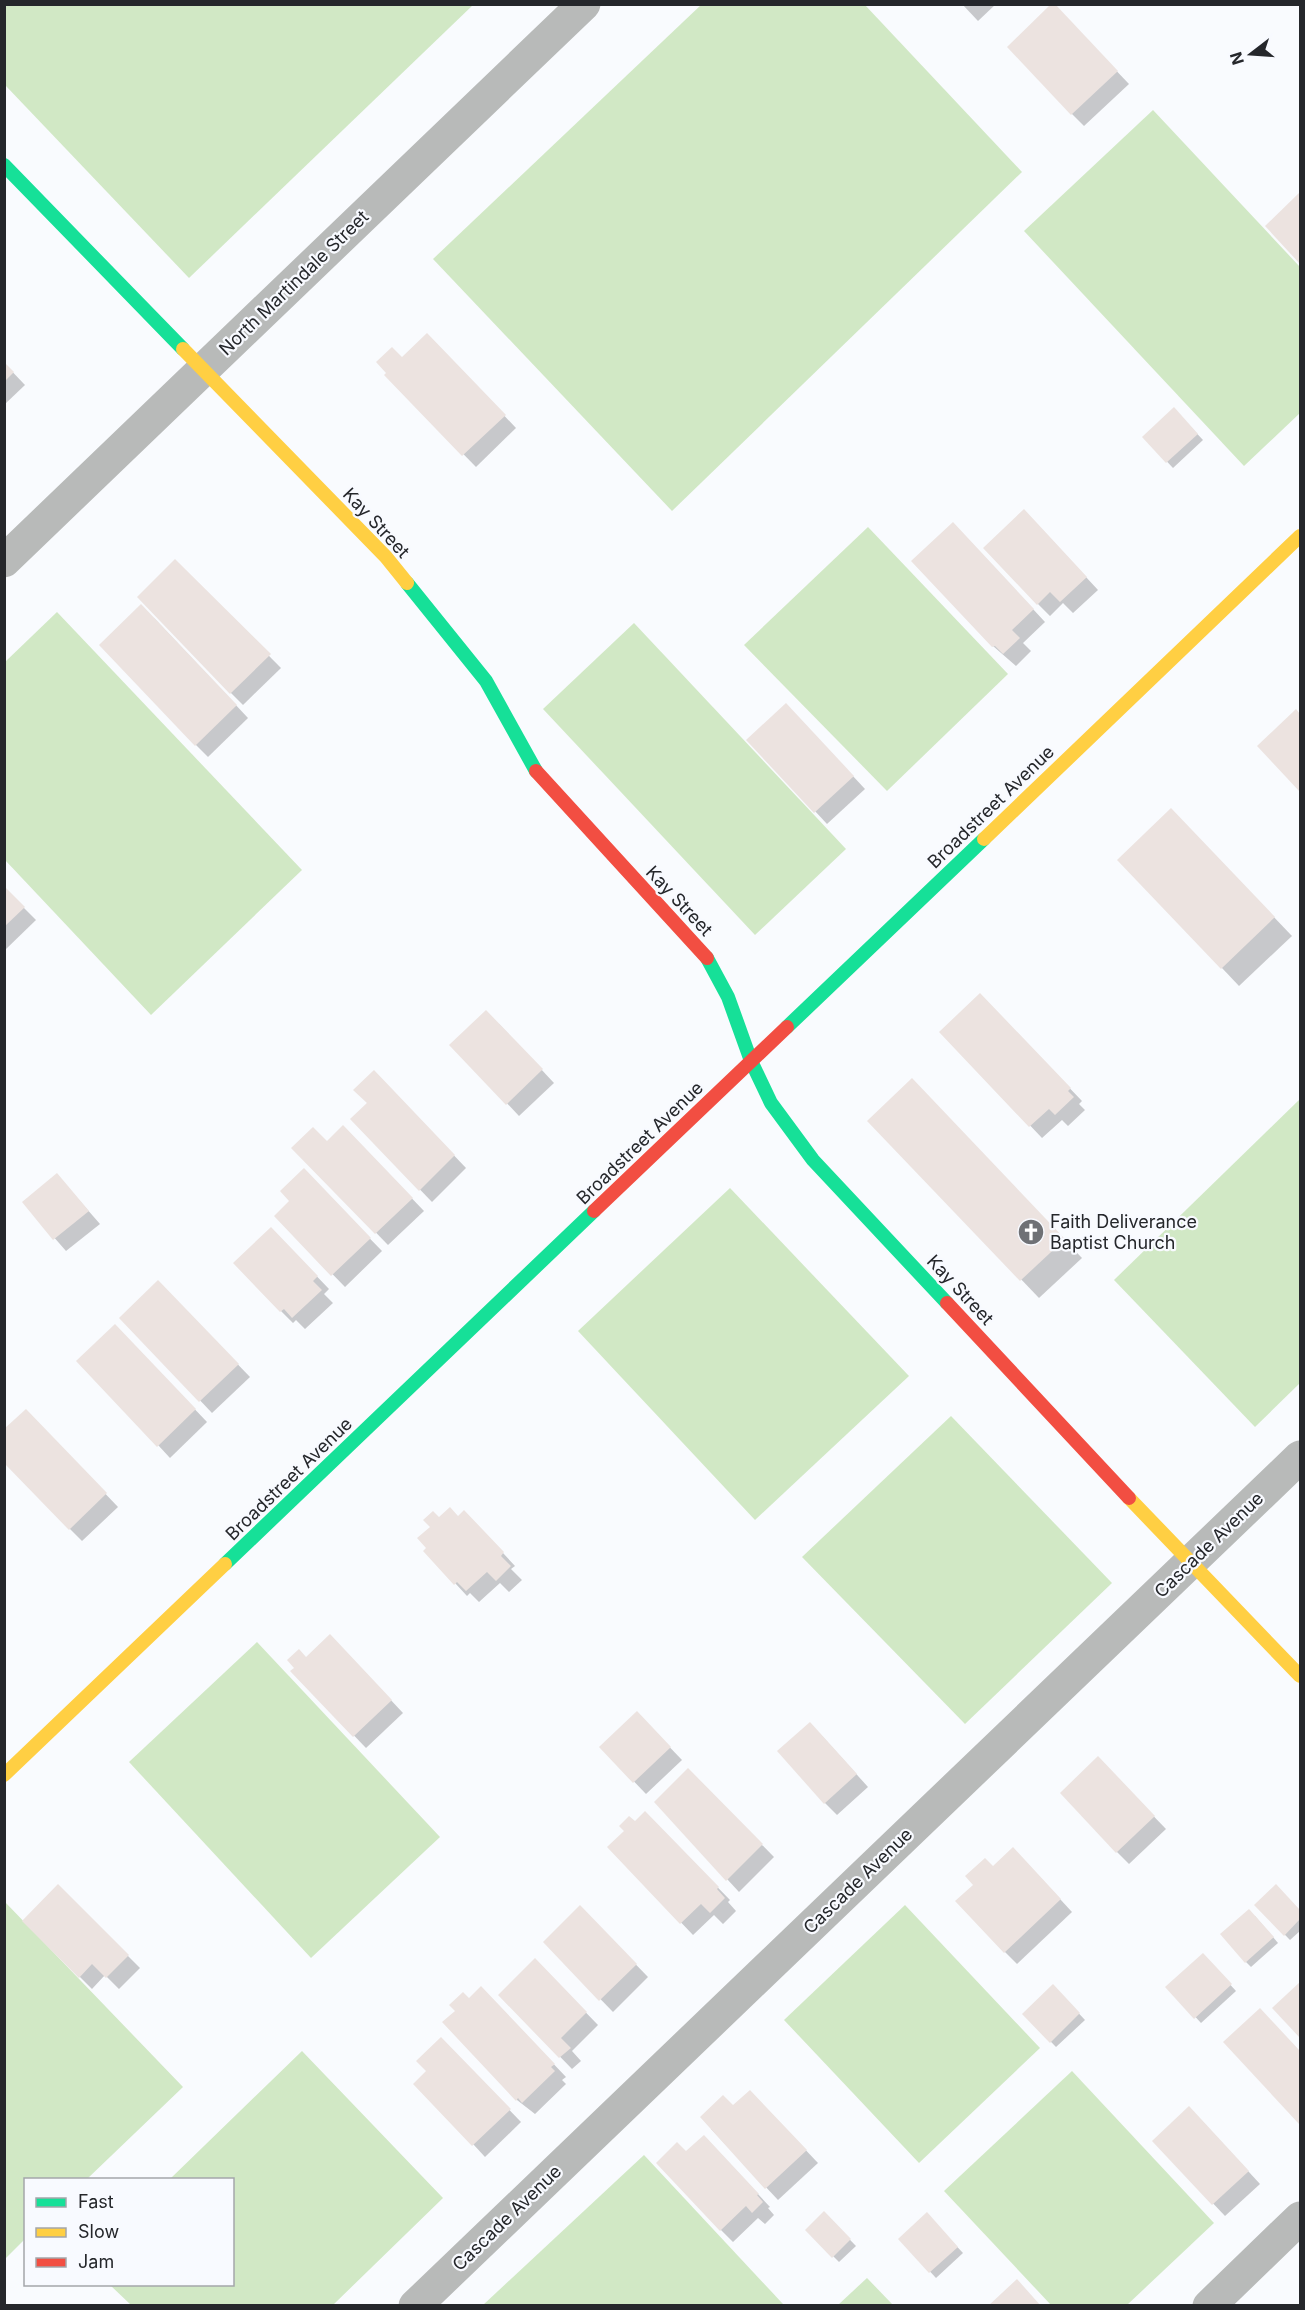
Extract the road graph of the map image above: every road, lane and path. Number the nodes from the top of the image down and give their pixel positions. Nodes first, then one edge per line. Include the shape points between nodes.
1 (584, 4) edge
2 (4, 165) edge
3 (203, 368) junction
4 (1300, 536) edge
5 (4, 561) edge
6 (751, 1061) junction
7 (1300, 1457) edge
8 (1190, 1563) junction
9 (1300, 1676) edge
10 (4, 1775) edge
11 (1300, 2218) edge
12 (415, 2306) edge
13 (1209, 2306) edge

1 - 3 street, North Martindale Street
2 - 3 street, Kay Street
3 - 5 street, North Martindale Street
3 - 6 street, Kay Street via 386,557 486,681 534,769 706,956 729,997
4 - 6 street, Broadstreet Avenue
6 - 8 street, Kay Street via 771,1102 813,1160
6 - 10 street, Broadstreet Avenue
7 - 8 street, Cascade Avenue
8 - 9 street, Kay Street
8 - 12 street, Cascade Avenue
11 - 13 street

